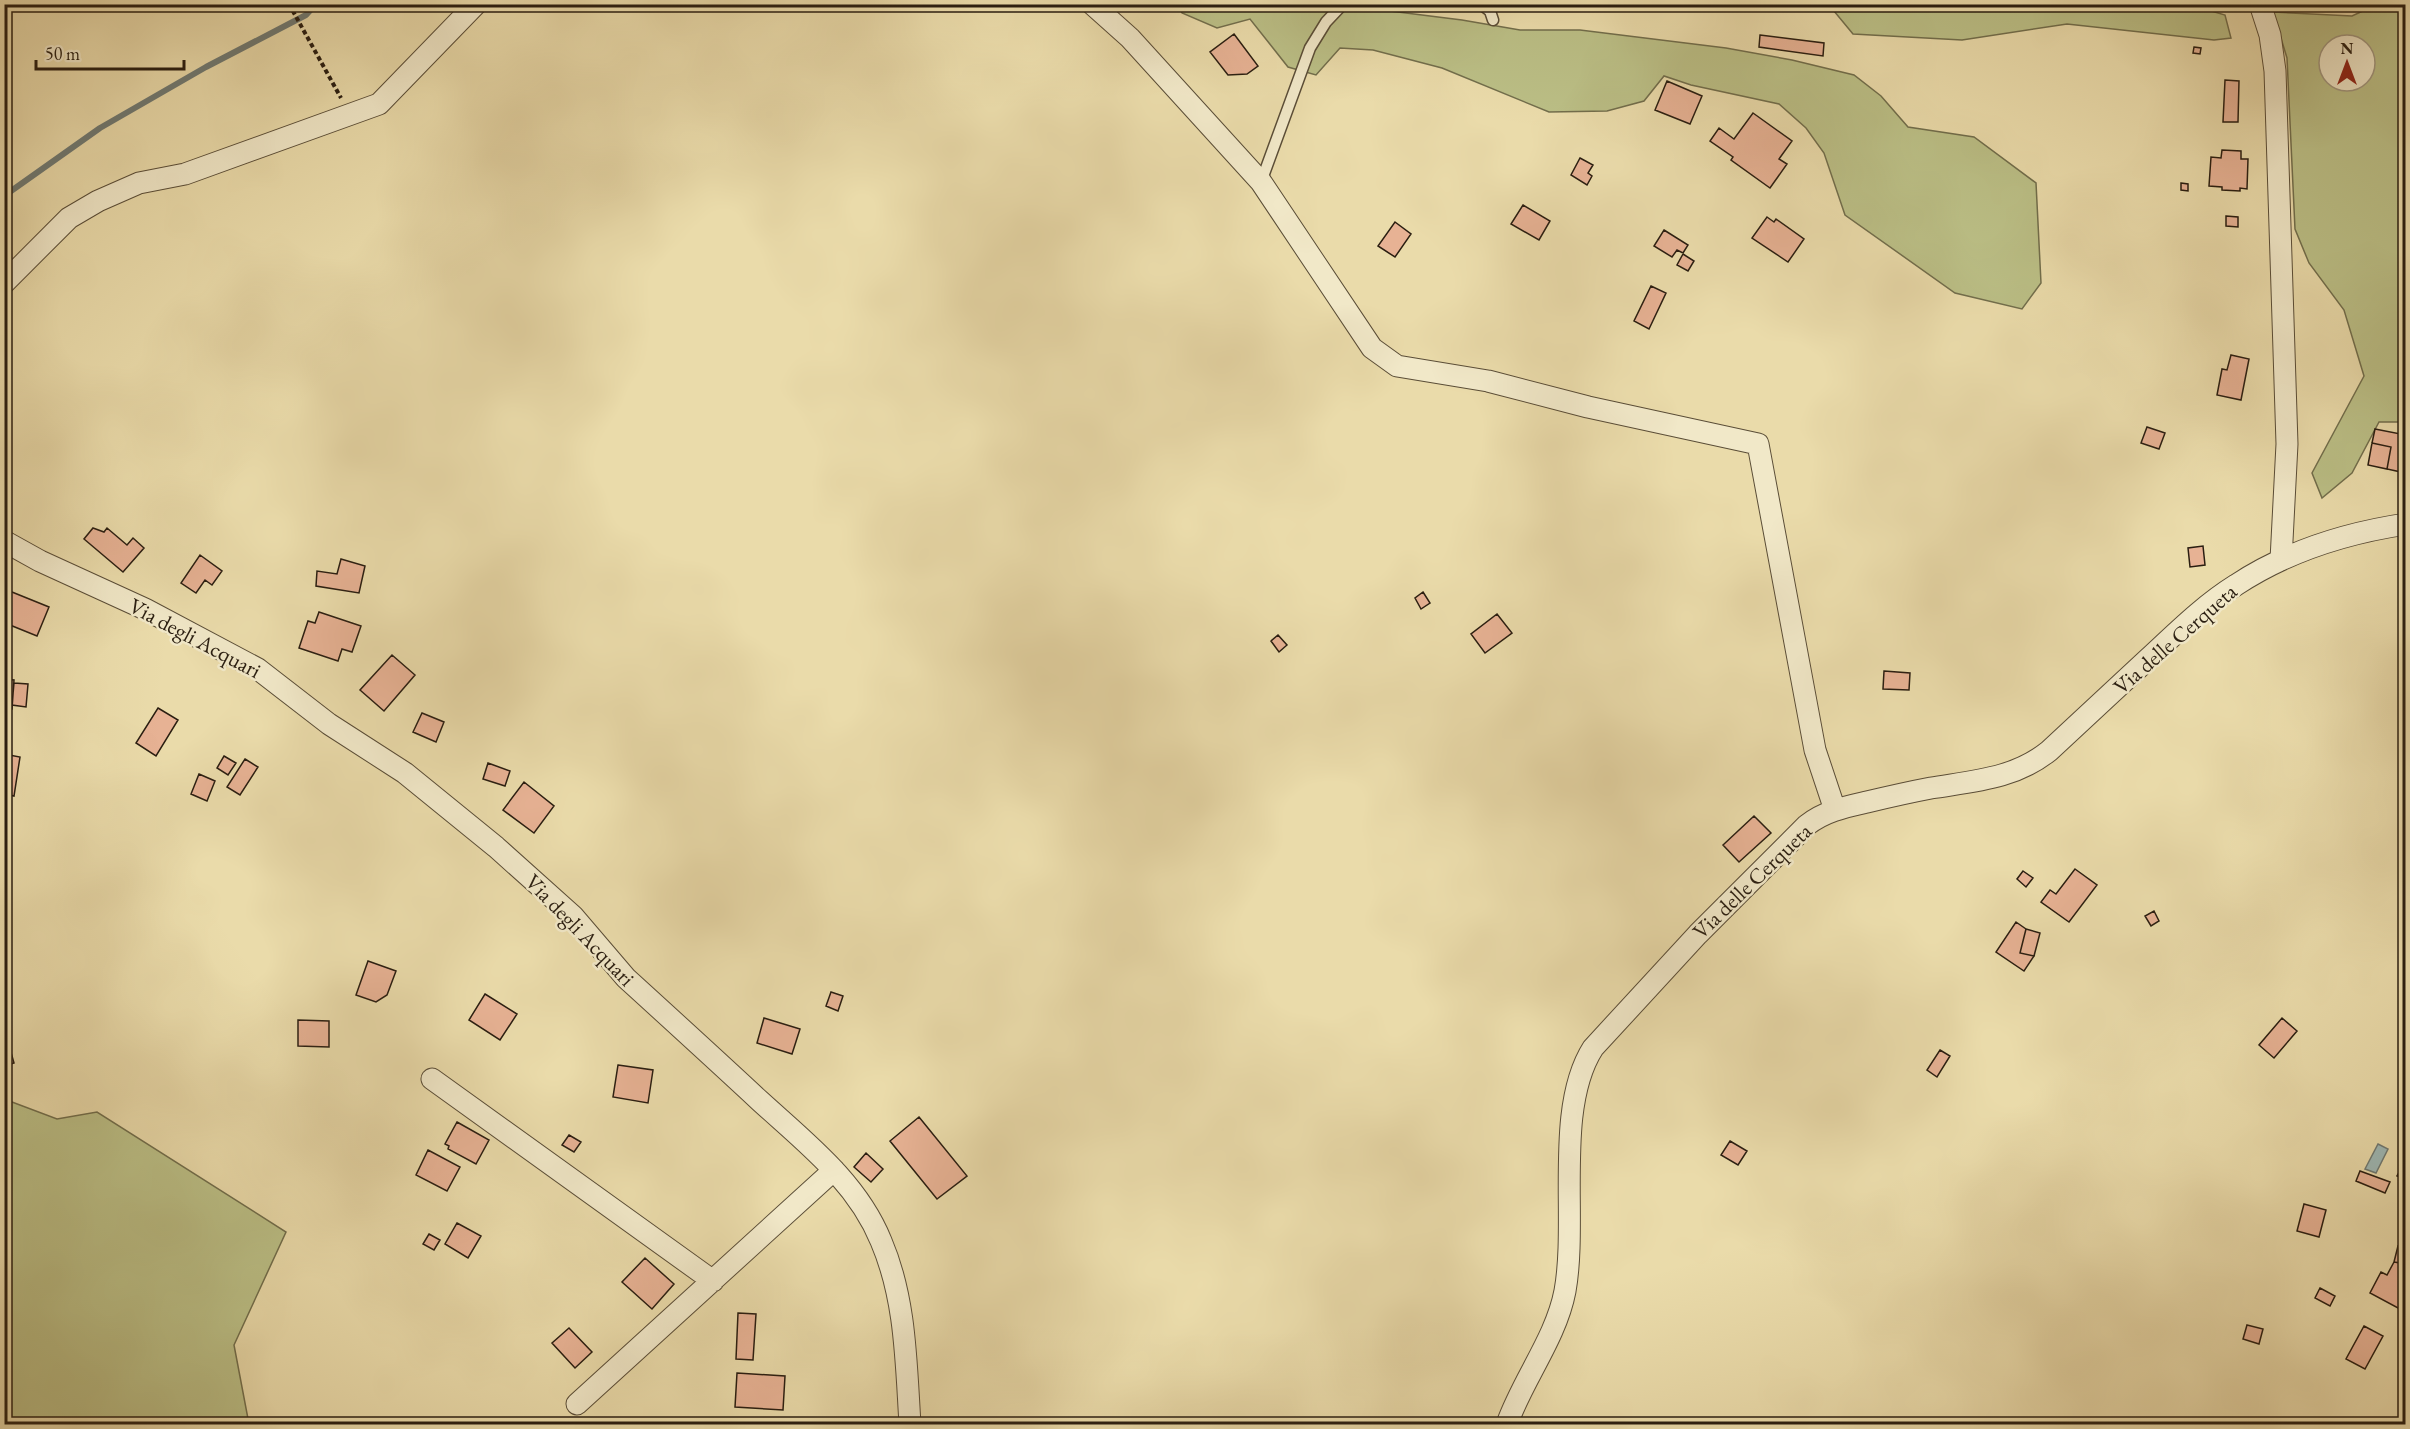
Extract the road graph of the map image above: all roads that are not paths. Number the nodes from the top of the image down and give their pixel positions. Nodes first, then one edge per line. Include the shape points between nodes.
1 (476, 4) edge
2 (1092, 4) edge
3 (1343, 4) edge
4 (1481, 4) edge
5 (2260, 4) edge
6 (1493, 20) dead end
7 (1261, 182) junction
8 (4, 283) edge
9 (2406, 524) edge
10 (4, 541) edge
11 (2281, 560) junction
12 (1835, 810) junction
13 (432, 1079) dead end
14 (834, 1170) junction
15 (713, 1281) junction
16 (577, 1404) dead end
17 (910, 1425) edge
18 (1507, 1425) edge

1 - 8 street via 379,104 185,174 139,183 98,201 69,218
2 - 7 street via 1130,38
3 - 7 lane via 1310,48
4 - 6 lane via 1490,10
5 - 11 street via 2275,71 2287,444
7 - 12 street via 1372,348 1397,366 1488,381 1758,444 1815,750
9 - 11 street, Via delle Cerqueta via 2340,538
10 - 14 street, Via degli Acquari via 247,662 329,724 405,773 563,907 626,978
11 - 12 street, Via delle Cerqueta via 2201,610 2030,765 2001,776
12 - 18 street, Via delle Cerqueta via 1807,825 1710,921 1587,1058 1577,1084 1573,1118 1565,1293
13 - 15 street
14 - 15 street
14 - 17 street, Via degli Acquari via 864,1207 892,1271 902,1320
15 - 16 street

